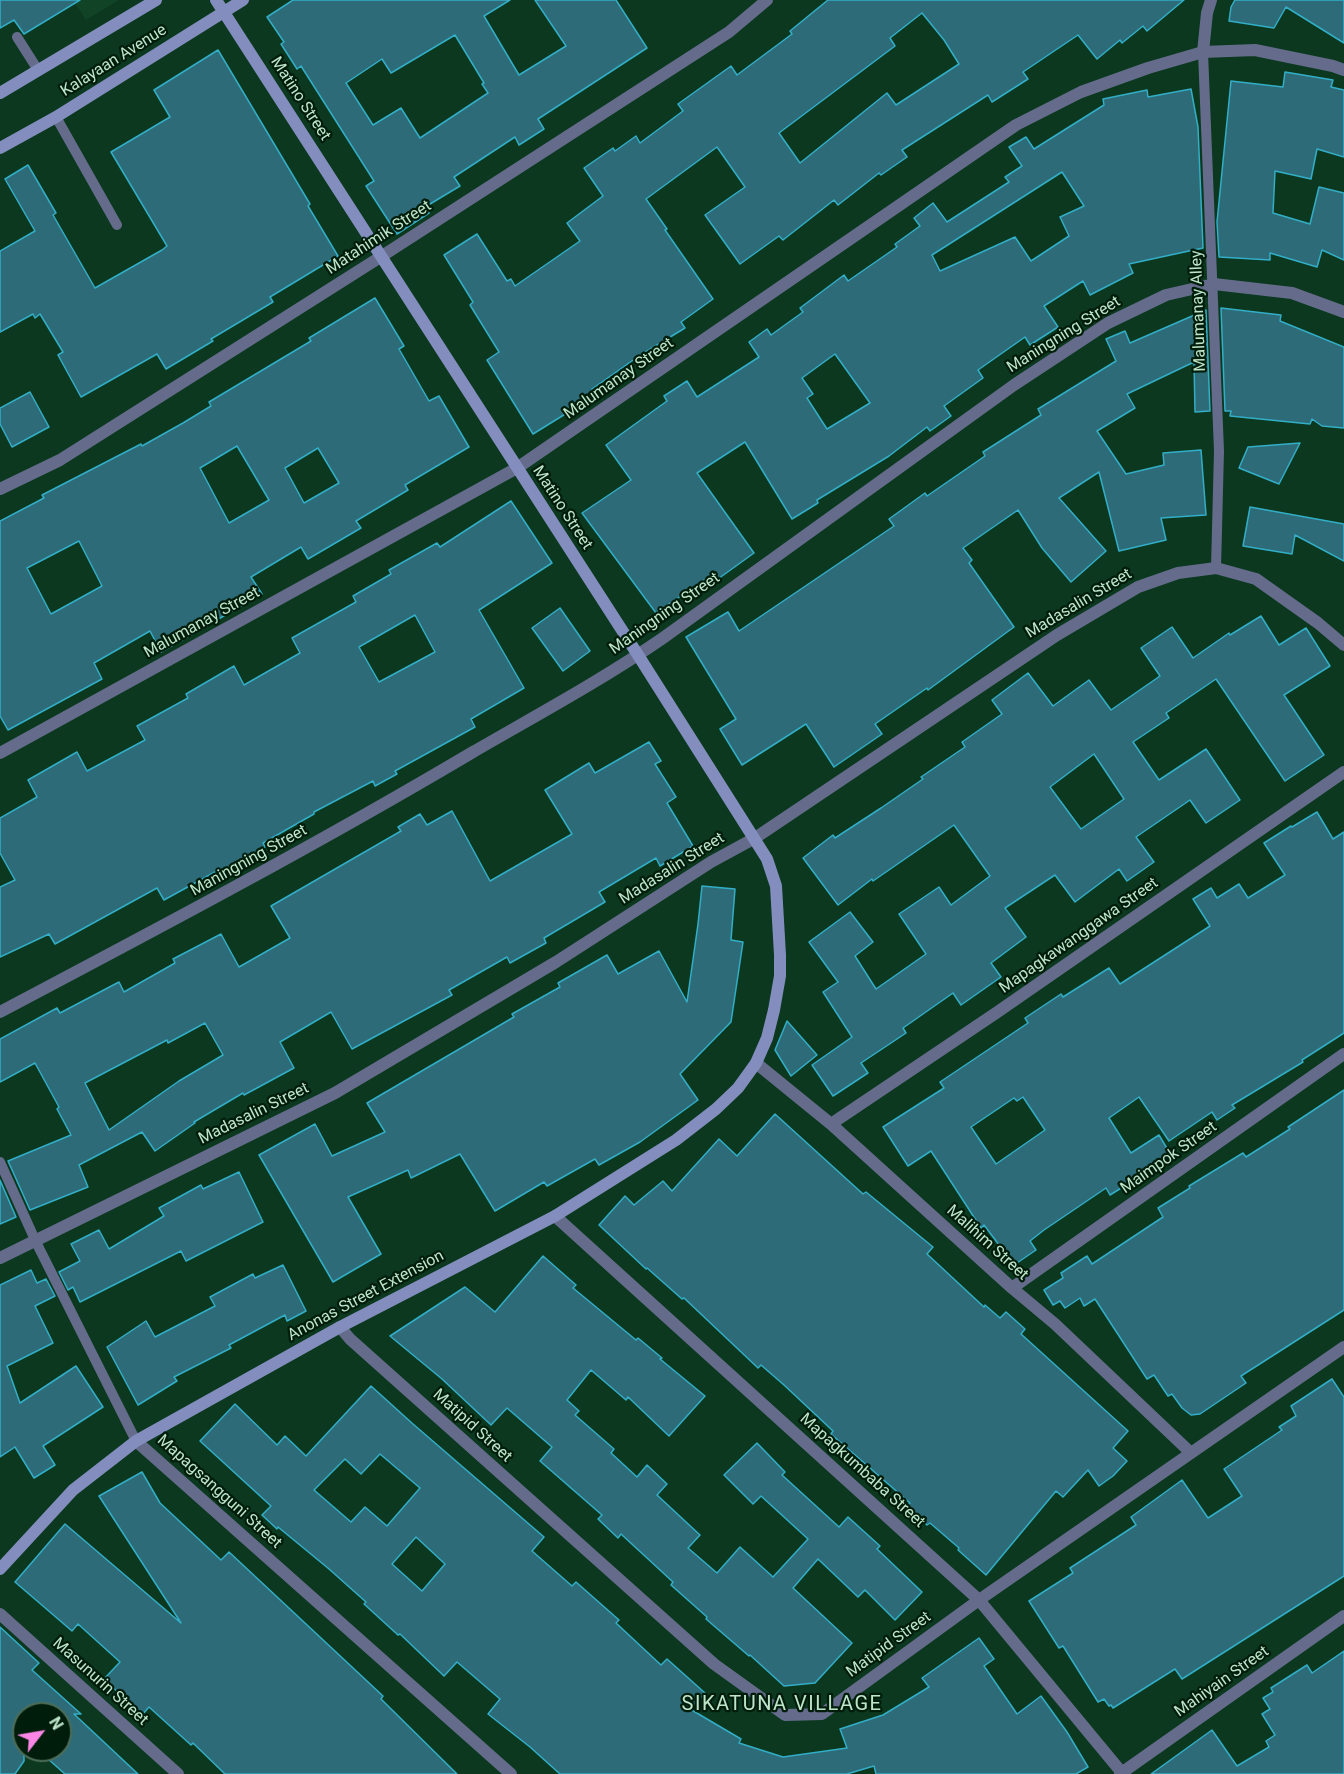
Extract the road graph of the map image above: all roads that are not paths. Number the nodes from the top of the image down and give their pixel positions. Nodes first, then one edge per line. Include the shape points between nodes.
1 (156, 0) edge
2 (216, 0) edge
3 (243, 0) edge
4 (767, 0) edge
5 (1211, 0) edge
6 (225, 13) junction
7 (17, 37) dead end
8 (1203, 52) junction
9 (38, 70) junction
10 (1344, 70) edge
11 (0, 93) edge
12 (56, 117) junction
13 (0, 148) edge
14 (117, 225) dead end
15 (382, 256) junction
16 (1214, 284) junction
17 (1344, 312) edge
18 (517, 468) junction
19 (0, 489) edge
20 (1216, 568) junction
21 (1344, 645) edge
22 (638, 655) junction
23 (0, 753) edge
24 (1344, 772) edge
25 (755, 838) junction
26 (0, 1012) edge
27 (1344, 1054) edge
28 (756, 1064) junction
29 (831, 1124) junction
30 (0, 1162) edge
31 (555, 1216) junction
32 (36, 1242) junction
33 (0, 1258) edge
34 (1012, 1288) junction
35 (340, 1327) junction
36 (1344, 1347) edge
37 (136, 1441) junction
38 (1190, 1452) junction
39 (0, 1569) edge
40 (979, 1600) junction
41 (0, 1614) edge
42 (1344, 1616) edge
43 (178, 1774) edge
44 (511, 1774) edge
45 (1121, 1774) edge

1 - 9 street, Kalayaan Avenue
2 - 6 street, Matino Street
3 - 6 street, Kalayaan Avenue
4 - 15 street, Matahimik Street via 729,32
5 - 8 street
6 - 12 street, Kalayaan Avenue
6 - 15 street, Matino Street
7 - 9 lane
8 - 10 street, Malumanay Street via 1255,50
8 - 16 lane, Malumanay Alley
8 - 18 street, Malumanay Street via 1081,92 1017,125
9 - 11 street, Kalayaan Avenue
12 - 13 street, Kalayaan Avenue
12 - 14 lane
15 - 18 street, Matino Street
15 - 19 street, Matahimik Street via 60,460
16 - 17 street, Maningning Street via 1292,293
16 - 20 lane, Malumanay Alley via 1219,452
16 - 22 street, Maningning Street via 1166,295 1108,323 1014,385
18 - 22 street, Matino Street
18 - 23 street, Malumanay Street
20 - 21 street, Madasalin Street via 1256,579
20 - 25 street, Madasalin Street via 1178,573 1138,587 1057,635
22 - 25 street, Matino Street
22 - 26 street, Maningning Street via 206,904
24 - 29 street, Mapagkawanggawa Street
25 - 28 street, Matino Street via 776,886 780,955 774,1010
25 - 32 street, Madasalin Street via 335,1093
27 - 34 street, Maimpok Street
28 - 29 street, Malihim Street
28 - 31 street, Anonas Street Extension via 738,1088 676,1140
29 - 34 street, Malihim Street
30 - 32 lane, Mapagsangguni Street
31 - 35 street, Anonas Street Extension
31 - 40 street, Mapagkumbaba Street
32 - 33 street, Madasalin Street
32 - 37 lane, Mapagsangguni Street
34 - 38 street, Malihim Street
35 - 37 street, Anonas Street Extension
35 - 40 street, Matipid Street via 714,1664 784,1715 822,1714
36 - 38 street, Matipid Street
37 - 39 street, Anonas Street Extension via 73,1490
37 - 44 street, Mapagsangguni Street
38 - 40 street, Matipid Street
40 - 45 street, Mapagkumbaba Street
41 - 43 street, Masunurin Street
42 - 45 street, Mahiyain Street

